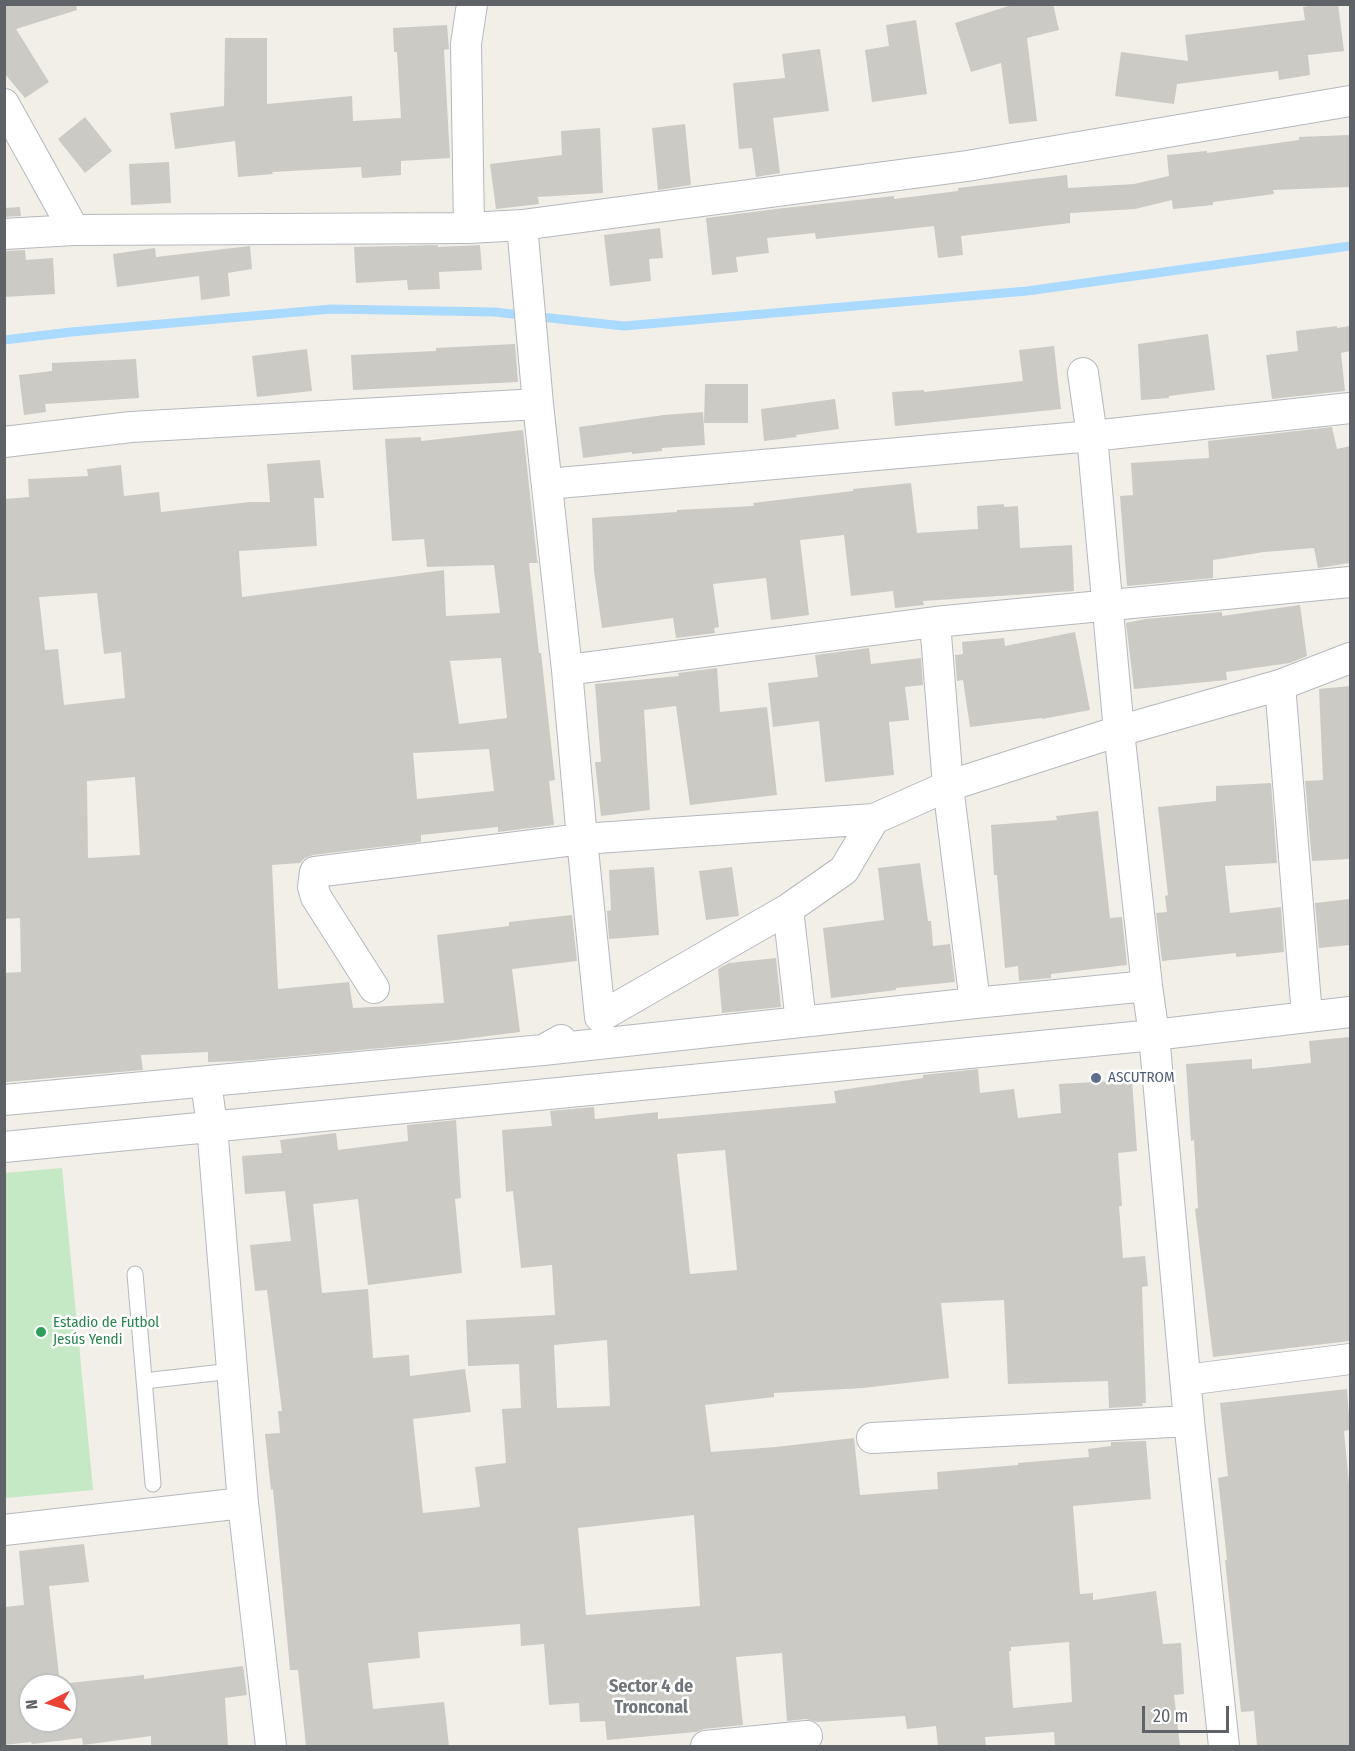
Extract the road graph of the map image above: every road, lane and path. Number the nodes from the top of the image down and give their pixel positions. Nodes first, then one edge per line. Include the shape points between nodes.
1 (472, 4) edge
2 (1350, 102) edge
3 (4, 104) edge
4 (469, 228) junction
5 (74, 230) junction
6 (4, 234) edge
7 (523, 238) junction
8 (1083, 373) dead end
9 (537, 392) junction
10 (1350, 408) edge
11 (1092, 436) junction
12 (4, 442) edge
13 (547, 484) junction
14 (1350, 582) edge
15 (1107, 606) junction
16 (935, 622) junction
17 (1350, 658) edge
18 (567, 670) junction
19 (1280, 685) junction
20 (1119, 731) junction
21 (948, 786) junction
22 (874, 819) junction
23 (582, 839) junction
24 (788, 909) junction
25 (1147, 986) junction
26 (374, 988) dead end
27 (975, 1003) junction
28 (1350, 1012) edge
29 (1307, 1016) junction
30 (600, 1017) junction
31 (801, 1022) junction
32 (1154, 1035) junction
33 (543, 1050) junction
34 (206, 1082) junction
35 (4, 1100) edge
36 (212, 1126) junction
37 (4, 1148) edge
38 (135, 1274) dead end
39 (1350, 1359) edge
40 (232, 1371) junction
41 (144, 1380) junction
42 (1186, 1380) junction
43 (1189, 1421) junction
44 (872, 1438) dead end
45 (153, 1484) dead end
46 (243, 1503) junction
47 (4, 1530) edge
48 (807, 1736) dead end
49 (271, 1746) edge
50 (706, 1746) edge
51 (1224, 1746) edge

1 - 4 street via 466,44
2 - 7 street
3 - 5 street
4 - 5 street
4 - 7 street
5 - 6 street
7 - 9 street
8 - 11 street
9 - 12 street via 131,427
9 - 13 street
10 - 11 street
11 - 13 street
11 - 15 street
13 - 18 street
14 - 15 street
15 - 16 street
15 - 20 street
16 - 18 street
16 - 21 street
17 - 19 street
18 - 23 street
19 - 20 street
19 - 29 street
20 - 21 street
20 - 25 street
21 - 22 street
21 - 27 street
22 - 23 street
22 - 24 street via 844,870
23 - 26 street via 315,872 316,897
23 - 30 street
24 - 30 street
24 - 31 street
25 - 27 street
25 - 32 street
27 - 31 street
28 - 29 street
29 - 32 street
30 - 33 street
31 - 33 street
32 - 36 street
32 - 42 street
33 - 34 street
34 - 35 street
34 - 36 street
36 - 37 street
36 - 40 street
38 - 41 lane
39 - 42 street
40 - 41 lane
40 - 46 street
41 - 45 lane
42 - 43 street
43 - 44 street
43 - 51 street
46 - 47 street
46 - 49 street
48 - 50 street

